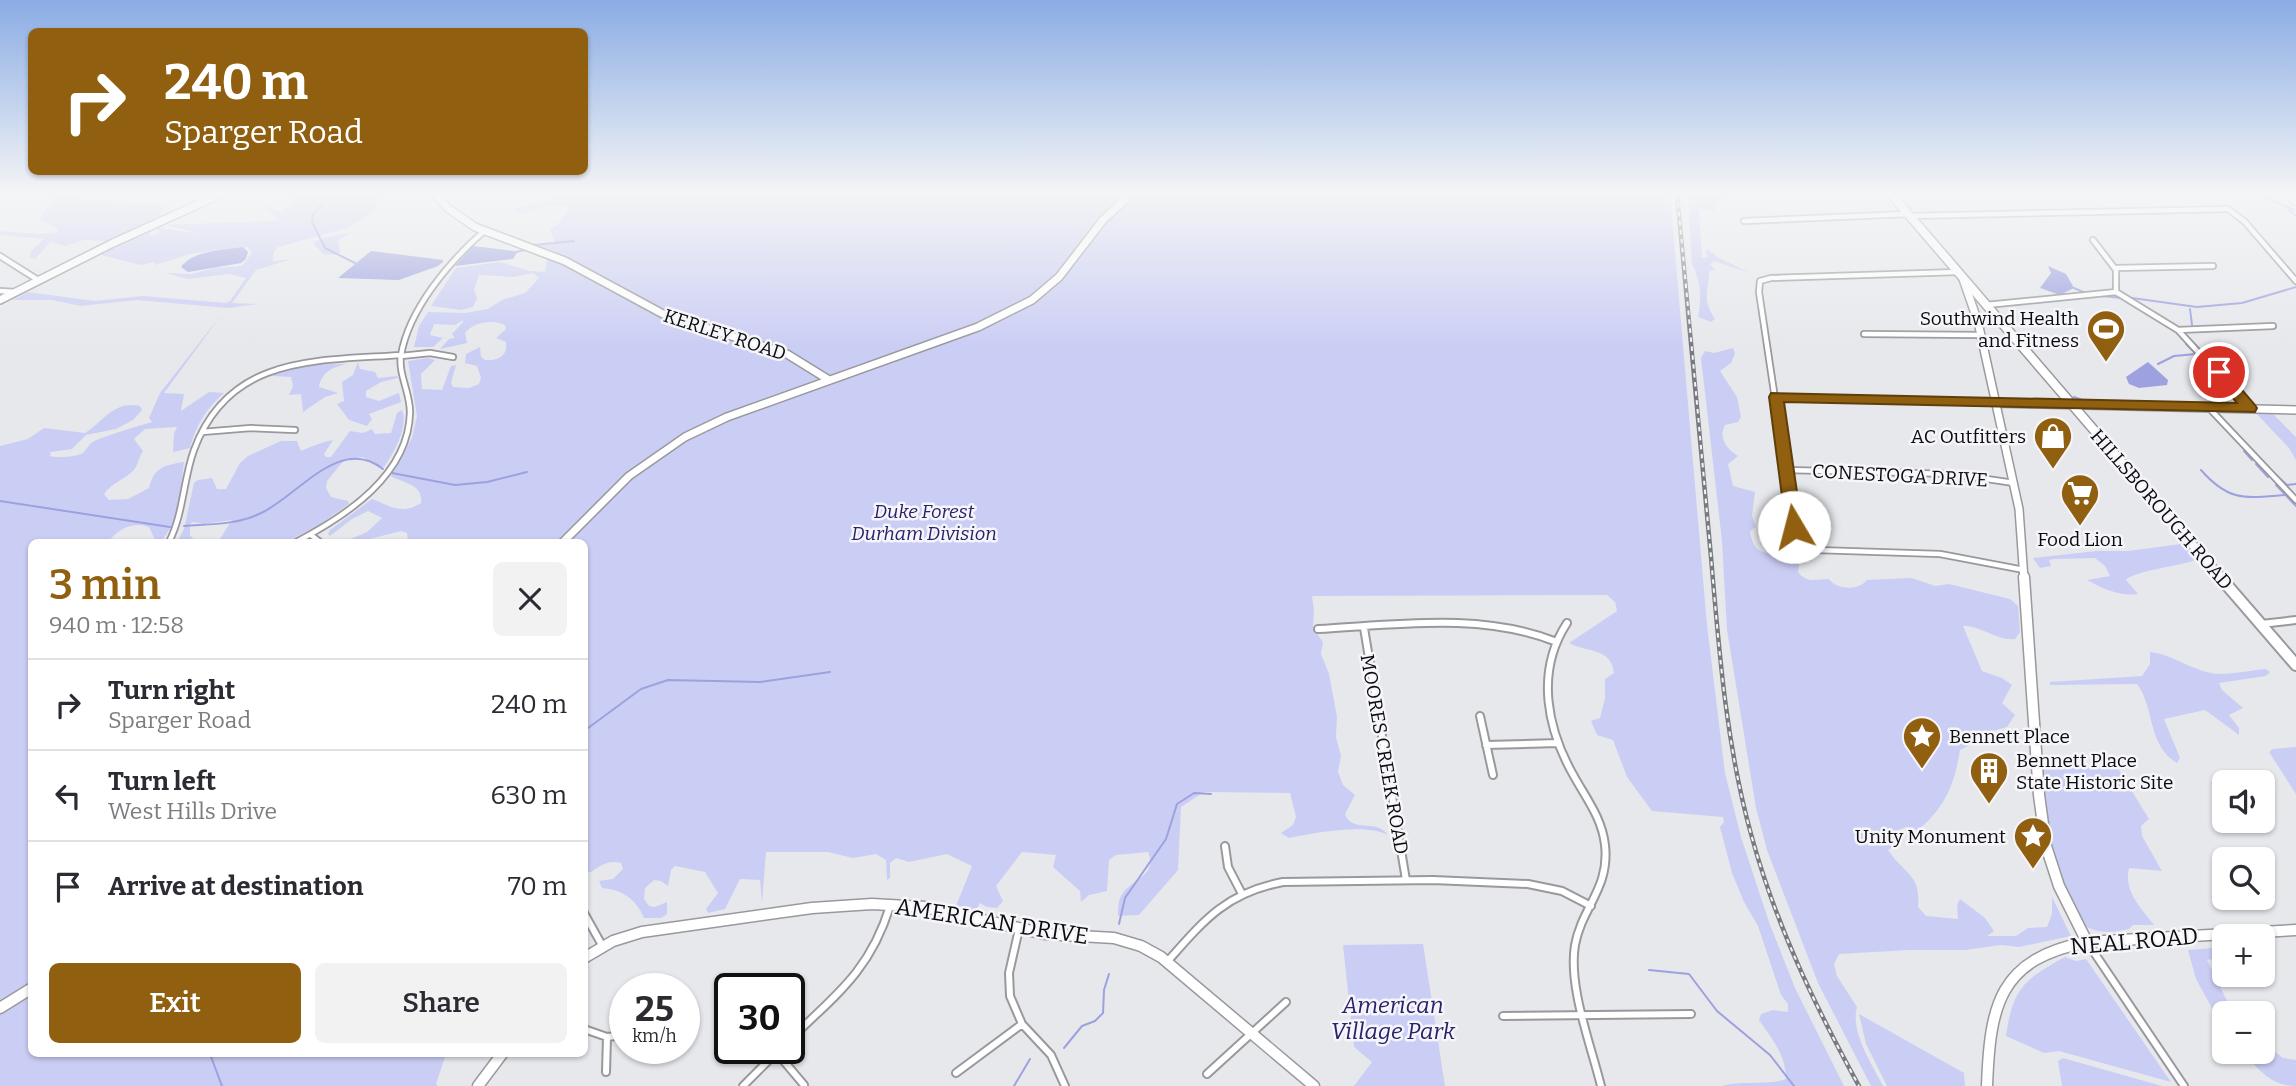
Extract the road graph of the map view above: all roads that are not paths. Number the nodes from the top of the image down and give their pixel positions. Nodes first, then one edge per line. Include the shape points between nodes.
1 (113, 245) edge
2 (468, 245) edge
3 (521, 245) edge
4 (1084, 245) edge
5 (1934, 245) edge
6 (2097, 245) edge
7 (2264, 245) edge
8 (0, 256) edge
9 (2213, 266) dead end
10 (2115, 268) junction
11 (1961, 276) junction
12 (38, 280) junction
13 (2296, 281) edge
14 (0, 291) edge
15 (16, 292) junction
16 (2116, 292) junction
17 (0, 300) edge
18 (1986, 305) junction
19 (2273, 326) dead end
20 (2178, 330) junction
21 (1864, 334) dead end
22 (1981, 335) junction
23 (401, 356) junction
24 (453, 357) dead end
25 (829, 380) junction
26 (1776, 397) junction
27 (1996, 402) junction
28 (2071, 404) junction
29 (2209, 408) junction
30 (2250, 408) junction
31 (2296, 410) edge
32 (295, 430) dead end
33 (202, 432) junction
34 (1786, 470) junction
35 (2014, 483) junction
36 (2296, 500) edge
37 (311, 535) junction
38 (171, 539) edge
39 (302, 539) edge
40 (316, 539) edge
41 (566, 539) edge
42 (2024, 570) junction
43 (2296, 620) edge
44 (1567, 623) dead end
45 (2261, 624) junction
46 (1364, 628) junction
47 (1318, 629) dead end
48 (1554, 641) junction
49 (2296, 664) edge
50 (1480, 716) dead end
51 (1558, 743) junction
52 (1486, 745) junction
53 (1493, 775) dead end
54 (1225, 846) dead end
55 (1406, 880) junction
56 (1241, 892) junction
57 (890, 904) junction
58 (1591, 906) junction
59 (588, 920) edge
60 (1019, 929) junction
61 (2296, 930) edge
62 (2087, 942) junction
63 (603, 947) junction
64 (588, 956) edge
65 (1167, 962) junction
66 (28, 990) edge
67 (1286, 1002) dead end
68 (0, 1007) edge
69 (1691, 1014) dead end
70 (1585, 1015) junction
71 (1503, 1016) dead end
72 (1022, 1024) junction
73 (805, 1025) edge
74 (588, 1031) edge
75 (1251, 1033) junction
76 (607, 1037) joint
77 (500, 1057) edge
78 (766, 1064) edge
79 (789, 1064) edge
80 (606, 1072) dead end
81 (956, 1073) dead end
82 (1207, 1074) dead end
83 (804, 1085) edge
84 (478, 1086) edge
85 (743, 1086) edge
86 (1065, 1086) edge
87 (1314, 1086) edge
88 (1601, 1086) edge
89 (1987, 1086) edge
90 (2185, 1086) edge

1 - 12 street
2 - 23 street via 411,328
3 - 25 street, KERLEY ROAD via 552,255 665,315 780,349
4 - 25 street via 1059,277 1024,305 978,327
5 - 11 main road, HILLSBOROUGH ROAD
6 - 10 street
7 - 13 street
8 - 12 street
9 - 10 street
10 - 16 street
11 - 18 main road, HILLSBOROUGH ROAD
11 - 22 street
11 - 26 street via 1760,281
12 - 15 street
14 - 15 street
15 - 17 street
16 - 18 street
16 - 20 street
18 - 28 main road, HILLSBOROUGH ROAD
19 - 20 street
20 - 30 street
21 - 22 street
22 - 27 street
23 - 24 street via 430,353
23 - 33 street via 307,360 271,371 227,396
23 - 37 street via 410,411 400,450 368,494
25 - 41 street via 727,417 672,444 618,485
26 - 27 street
26 - 34 street
27 - 28 street
27 - 35 street
28 - 29 street
28 - 45 main road, HILLSBOROUGH ROAD
29 - 30 street
29 - 36 street
30 - 31 street
32 - 33 street
33 - 38 street via 192,457 184,512
34 - 35 street, CONESTOGA DRIVE via 1944,474
34 - 42 street via 1795,532 1810,548 1958,556
35 - 42 street
37 - 39 street
37 - 40 street
42 - 62 street via 2042,828 2059,886
43 - 45 street
44 - 48 street
45 - 49 main road, HILLSBOROUGH ROAD
46 - 47 street
46 - 48 street via 1493,625
46 - 55 street, MOORES CREEK ROAD
48 - 51 street via 1548,695
50 - 52 street
51 - 52 street
51 - 58 street via 1596,811 1605,841 1605,874
52 - 53 street
54 - 56 street via 1228,867
55 - 56 street via 1283,882
55 - 58 street via 1540,886
56 - 65 street via 1210,914
57 - 60 street, AMERICAN DRIVE
57 - 63 street, AMERICAN DRIVE via 827,906 672,927 642,932
57 - 73 street via 882,932 859,975
58 - 70 street via 1577,934 1574,955
59 - 63 street
60 - 65 street, AMERICAN DRIVE via 1123,940
60 - 72 street via 1008,982
61 - 62 street, NEAL ROAD
62 - 89 street, NEAL ROAD via 2038,956 2007,983 1995,1013
62 - 90 street
63 - 64 street, AMERICAN DRIVE
65 - 75 street, AMERICAN DRIVE
66 - 68 street
67 - 75 street
69 - 70 street
70 - 71 street
70 - 88 street
72 - 81 street
72 - 86 street via 1051,1055
74 - 76 street
75 - 82 street
75 - 87 street, AMERICAN DRIVE
76 - 80 street
77 - 84 street
78 - 85 street
79 - 83 street

